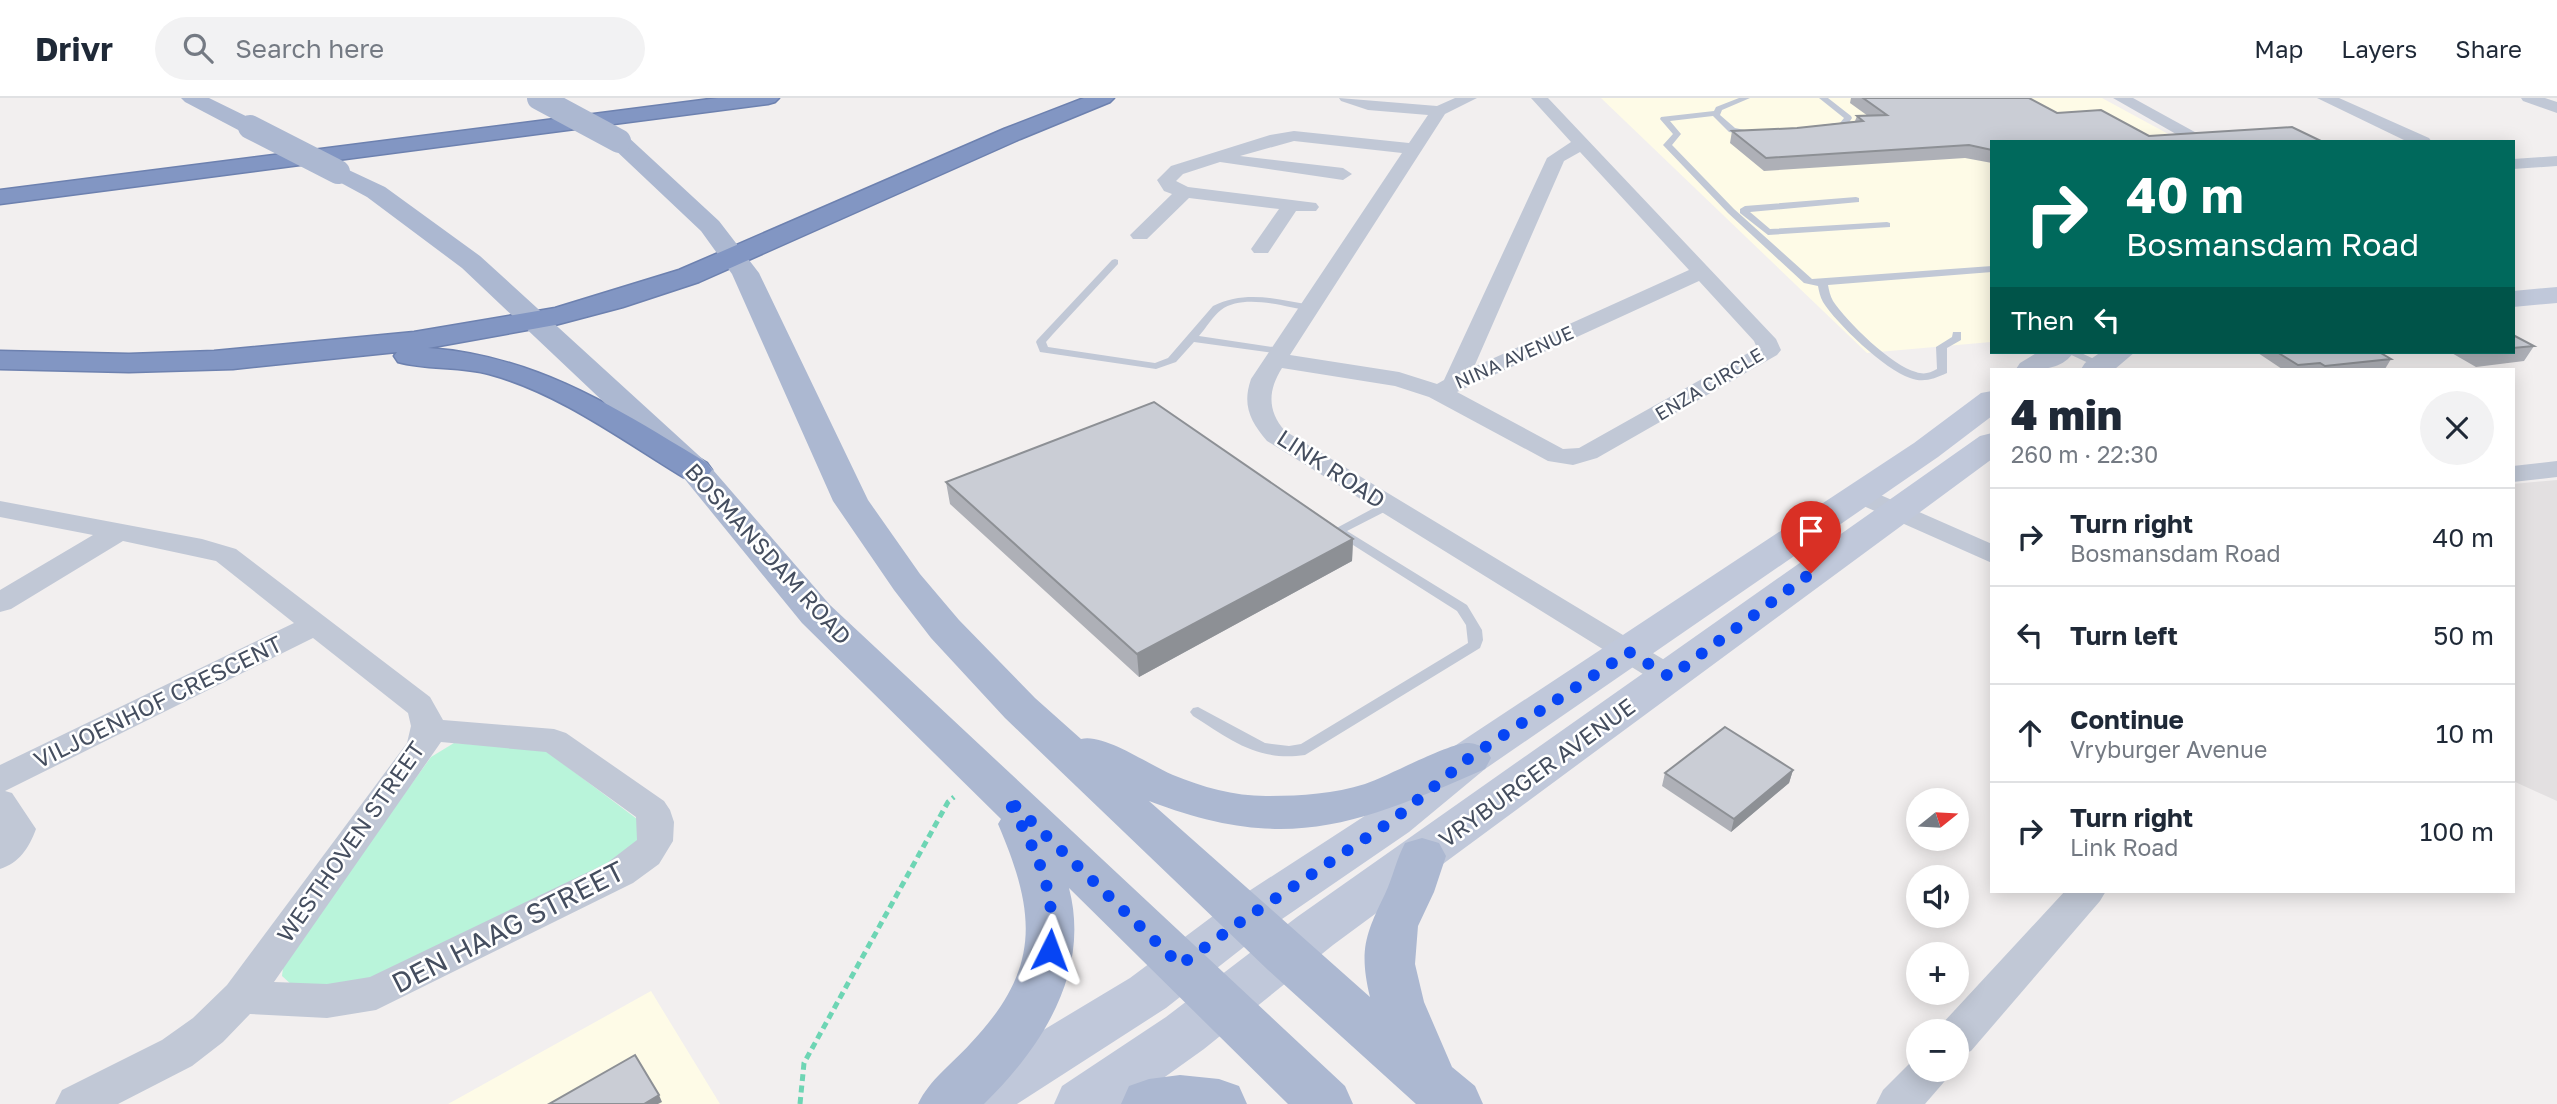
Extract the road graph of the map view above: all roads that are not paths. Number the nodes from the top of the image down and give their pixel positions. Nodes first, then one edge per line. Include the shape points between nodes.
1 (192, 98) edge
2 (539, 98) edge
3 (630, 98) edge
4 (768, 98) edge
5 (1103, 98) edge
6 (1347, 98) edge
7 (1469, 98) edge
8 (1539, 98) edge
9 (1745, 98) edge
10 (1822, 98) edge
11 (2121, 98) edge
12 (2325, 98) edge
13 (2529, 98) edge
14 (2557, 108) edge
15 (1439, 111) junction
16 (1716, 113) junction
17 (1816, 130) edge
18 (1765, 134) edge
19 (2200, 140) edge
20 (2419, 140) edge
21 (1581, 144) junction
22 (1412, 149) junction
23 (1216, 159) junction
24 (2557, 161) edge
25 (2515, 164) edge
26 (1343, 174) dead end
27 (0, 177) edge
28 (1185, 192) junction
29 (0, 197) edge
30 (1856, 200) dead end
31 (1887, 225) dead end
32 (1140, 235) dead end
33 (1845, 240) dead end
34 (1764, 241) junction
35 (1261, 249) dead end
36 (734, 257) junction
37 (1115, 262) dead end
38 (1990, 269) edge
39 (1703, 271) junction
40 (2557, 279) edge
41 (1823, 283) junction
42 (2515, 283) edge
43 (2557, 295) edge
44 (2515, 299) edge
45 (1310, 308) junction
46 (534, 322) junction
47 (1956, 334) dead end
48 (1191, 338) junction
49 (2056, 354) edge
50 (2077, 354) edge
51 (1279, 356) junction
52 (0, 360) edge
53 (209, 361) junction
54 (2106, 362) edge
55 (2033, 368) edge
56 (1446, 388) junction
57 (1990, 402) edge
58 (1990, 444) edge
59 (2557, 469) edge
60 (695, 470) junction
61 (2515, 474) edge
62 (1860, 494) junction
63 (1387, 505) junction
64 (0, 509) edge
65 (1896, 510) junction
66 (118, 532) junction
67 (1990, 554) edge
68 (0, 603) edge
69 (316, 624) junction
70 (1629, 652) junction
71 (1670, 677) junction
72 (1020, 708) junction
73 (1198, 712) dead end
74 (429, 730) junction
75 (1469, 758) junction
76 (0, 779) edge
77 (1007, 798) junction
78 (0, 802) edge
79 (0, 855) edge
80 (1422, 856) junction
81 (2085, 893) edge
82 (1246, 918) junction
83 (1286, 955) junction
84 (1180, 965) junction
85 (241, 997) junction
86 (1222, 1004) junction
87 (1969, 1023) edge
88 (1917, 1082) edge
89 (1443, 1094) edge
90 (77, 1104) edge
91 (946, 1104) edge
92 (970, 1104) edge
93 (1082, 1104) edge
94 (1149, 1104) edge
95 (1219, 1104) edge
96 (1325, 1104) edge
97 (1898, 1104) edge

1 - 46 main road, BOSMANSDAM ROAD, bridge via 376,192 471,262
2 - 36 main road, bridge via 620,141 691,207
3 - 27 highway
4 - 29 highway
5 - 36 highway
6 - 15 street via 1368,105
7 - 15 street
8 - 21 street, ENZA CIRCLE
9 - 16 lane
10 - 17 lane via 1848,122
11 - 19 street
12 - 20 street
13 - 14 street
15 - 22 street, LINK ROAD
16 - 18 lane via 1732,130
16 - 34 lane via 1664,119 1677,134 1667,145
21 - 39 street, ENZA CIRCLE
21 - 56 street via 1556,158
22 - 23 street via 1294,136
22 - 45 street, LINK ROAD
23 - 26 street
23 - 28 street via 1167,177 1167,184
24 - 25 street
28 - 32 street
28 - 35 street via 1300,206
30 - 31 lane via 1745,209 1745,213 1768,232
33 - 34 lane via 1831,235
34 - 41 lane via 1808,281
36 - 46 highway via 634,296
36 - 72 main road via 761,304 851,502 945,629
37 - 48 lane via 1041,346 1151,367 1172,360
38 - 41 lane
39 - 56 street, NINA AVENUE
39 - 56 street, ENZA CIRCLE via 1765,339 1769,350 1588,453 1557,456
40 - 42 street
41 - 47 lane via 1826,299 1891,366 1904,373 1923,377 1943,371 1941,347 1957,338
43 - 44 street
45 - 48 lane via 1230,301 1217,308
45 - 51 street, LINK ROAD
46 - 53 highway via 376,345
46 - 60 main road, BOSMANSDAM ROAD
48 - 51 lane
49 - 55 street
50 - 54 lane
51 - 56 street, NINA AVENUE
51 - 63 street, LINK ROAD via 1256,399 1268,427
52 - 53 highway
53 - 60 highway via 405,356 482,364 508,370 590,408
57 - 62 street, VRYBURGER AVENUE
58 - 65 street, VRYBURGER AVENUE
59 - 61 street
60 - 77 main road, BOSMANSDAM ROAD via 816,614
62 - 65 street
62 - 70 street, VRYBURGER AVENUE
63 - 70 street, LINK ROAD
63 - 73 lane via 1338,531 1462,608 1474,628 1475,645 1305,749 1279,754 1266,751
64 - 66 street, WESTHOVEN STREET
65 - 67 street
65 - 71 street, VRYBURGER AVENUE
66 - 68 street
66 - 69 street, WESTHOVEN STREET via 226,555
69 - 74 street, WESTHOVEN STREET via 419,705 428,716
69 - 76 street, VILJOENHOF CRESCENT
70 - 71 street, LINK ROAD
70 - 75 street, VRYBURGER AVENUE
71 - 80 street, VRYBURGER AVENUE
72 - 75 main road via 1102,759 1167,792 1238,812 1326,810 1391,791
72 - 82 main road
74 - 85 street, WESTHOVEN STREET via 422,747
74 - 85 street, DEN HAAG STREET via 554,741 652,810 657,839 645,857 620,873 376,993 327,1001
75 - 82 street, VRYBURGER AVENUE via 1393,820
77 - 84 main road, BOSMANSDAM ROAD
77 - 91 main road via 1048,885 1050,950 1039,988 1012,1036
78 - 79 street via 18,829
80 - 83 street, VRYBURGER AVENUE
80 - 89 main road via 1394,925 1390,956 1402,1012
81 - 87 street
82 - 83 main road
82 - 84 street, VRYBURGER AVENUE
83 - 86 street, VRYBURGER AVENUE
83 - 89 main road
84 - 86 main road, BOSMANSDAM ROAD
84 - 92 street, VRYBURGER AVENUE via 1148,993
85 - 90 street, WESTHOVEN STREET via 177,1054
86 - 93 street, VRYBURGER AVENUE
86 - 96 main road, BOSMANSDAM ROAD
88 - 97 street
94 - 95 main road via 1180,1100

